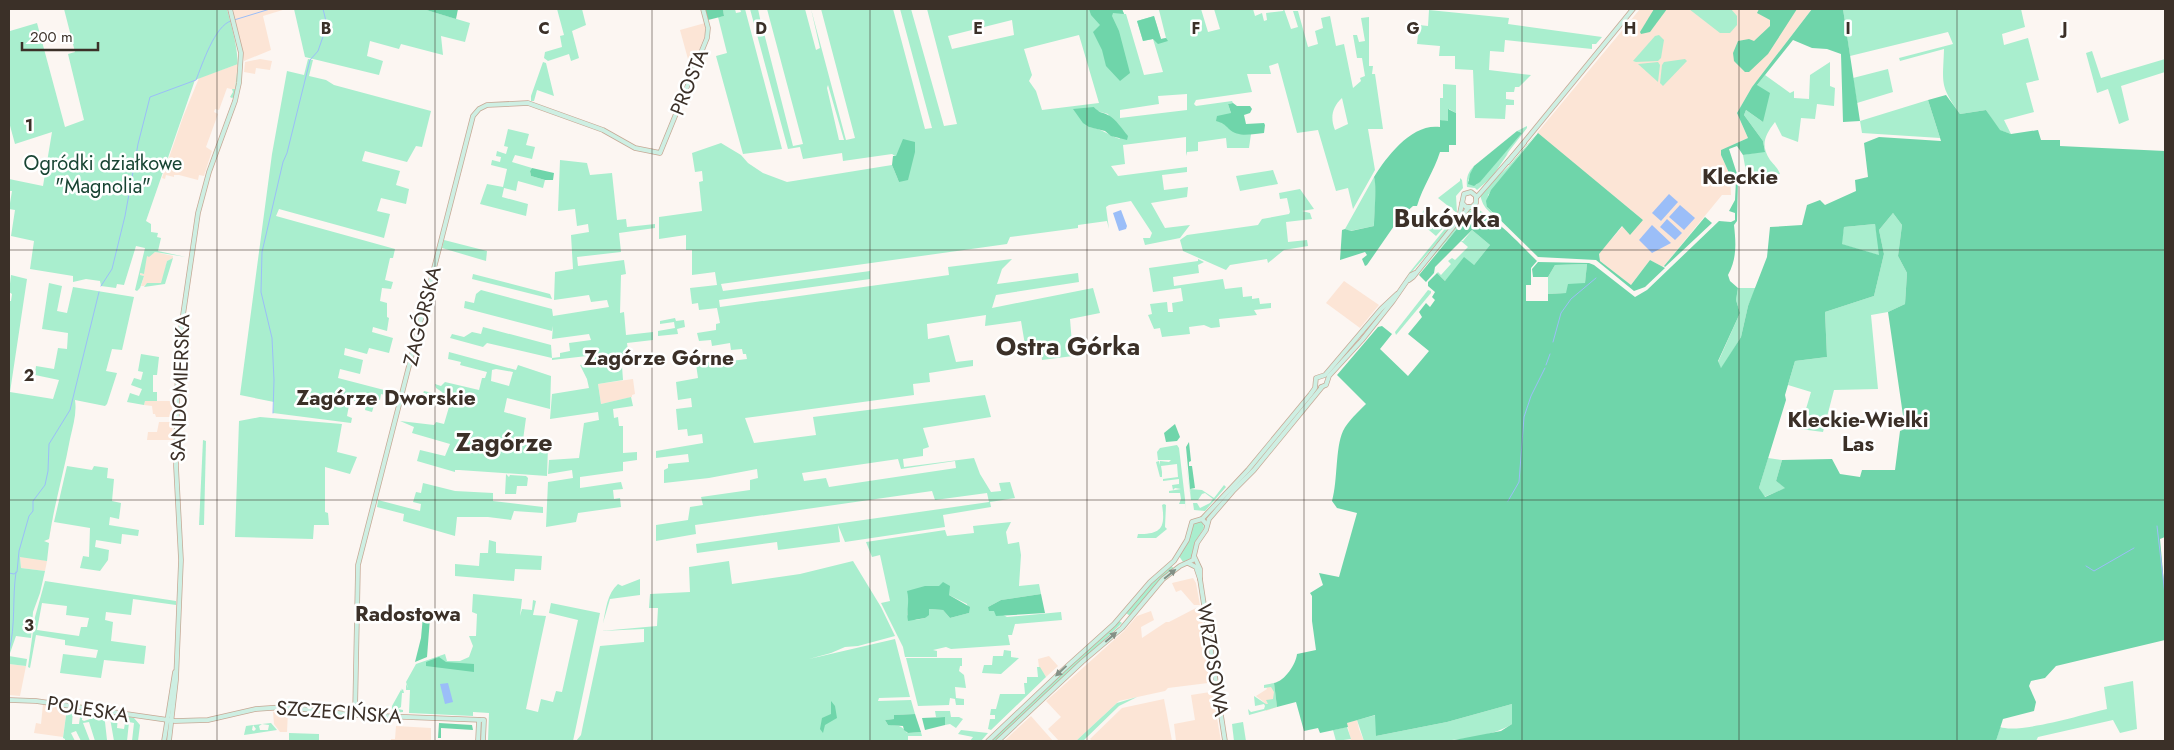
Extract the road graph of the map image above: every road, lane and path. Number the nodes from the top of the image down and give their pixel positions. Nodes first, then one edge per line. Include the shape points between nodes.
1 (230, 9) edge
2 (703, 9) edge
3 (1633, 9) edge
4 (659, 153) joint
5 (1487, 185) junction
6 (1472, 193) junction
7 (1476, 198) junction
8 (1462, 203) junction
9 (1469, 207) junction
10 (1459, 218) junction
11 (1397, 294) junction
12 (1323, 376) junction
13 (1315, 382) junction
14 (1327, 382) junction
15 (1322, 387) junction
16 (1202, 519) junction
17 (1207, 525) junction
18 (1194, 556) junction
19 (1176, 557) junction
20 (1186, 564) junction
21 (1200, 579) junction
22 (1121, 617) junction
23 (1127, 622) junction
24 (9, 700) edge
25 (355, 715) junction
26 (481, 720) junction
27 (169, 721) junction
28 (164, 741) edge
29 (169, 741) edge
30 (478, 741) edge
31 (483, 741) edge
32 (988, 741) edge
33 (998, 741) edge
34 (1225, 741) edge

1 - 27 street, SANDOMIERSKA via 241,62 236,95 211,164 198,213 179,340 176,466 181,561 177,662
2 - 4 street, PROSTA via 707,38
3 - 5 street
4 - 25 street, ZAGÓRSKA via 632,146 603,130 532,104 487,105 473,116 358,565
5 - 6 street
5 - 7 street
6 - 7 street
6 - 8 street via 1464,194
7 - 9 street via 1475,204
8 - 9 street
8 - 10 street
9 - 10 street
10 - 11 street
11 - 12 street
11 - 14 street
12 - 13 street via 1317,377
12 - 14 street
13 - 15 street
13 - 16 street via 1313,390 1263,453
14 - 15 street
15 - 17 street
16 - 17 street
16 - 19 street via 1191,522 1187,540
17 - 18 street
18 - 20 street
18 - 21 street, WRZOSOWA via 1200,569
19 - 20 street, WRZOSOWA
19 - 22 street
20 - 21 street, WRZOSOWA via 1196,568
23 -> 20 street via 1158,585
21 - 34 street, WRZOSOWA
22 - 23 street
22 -> 32 street
33 -> 23 street
24 - 27 street, POLESKA via 36,701
25 - 26 street, SZCZECIŃSKA
25 - 27 street, SZCZECIŃSKA via 277,707 208,720
26 - 30 street
26 - 31 street
27 - 28 street, SANDOMIERSKA
27 - 29 street, SANDOMIERSKA

